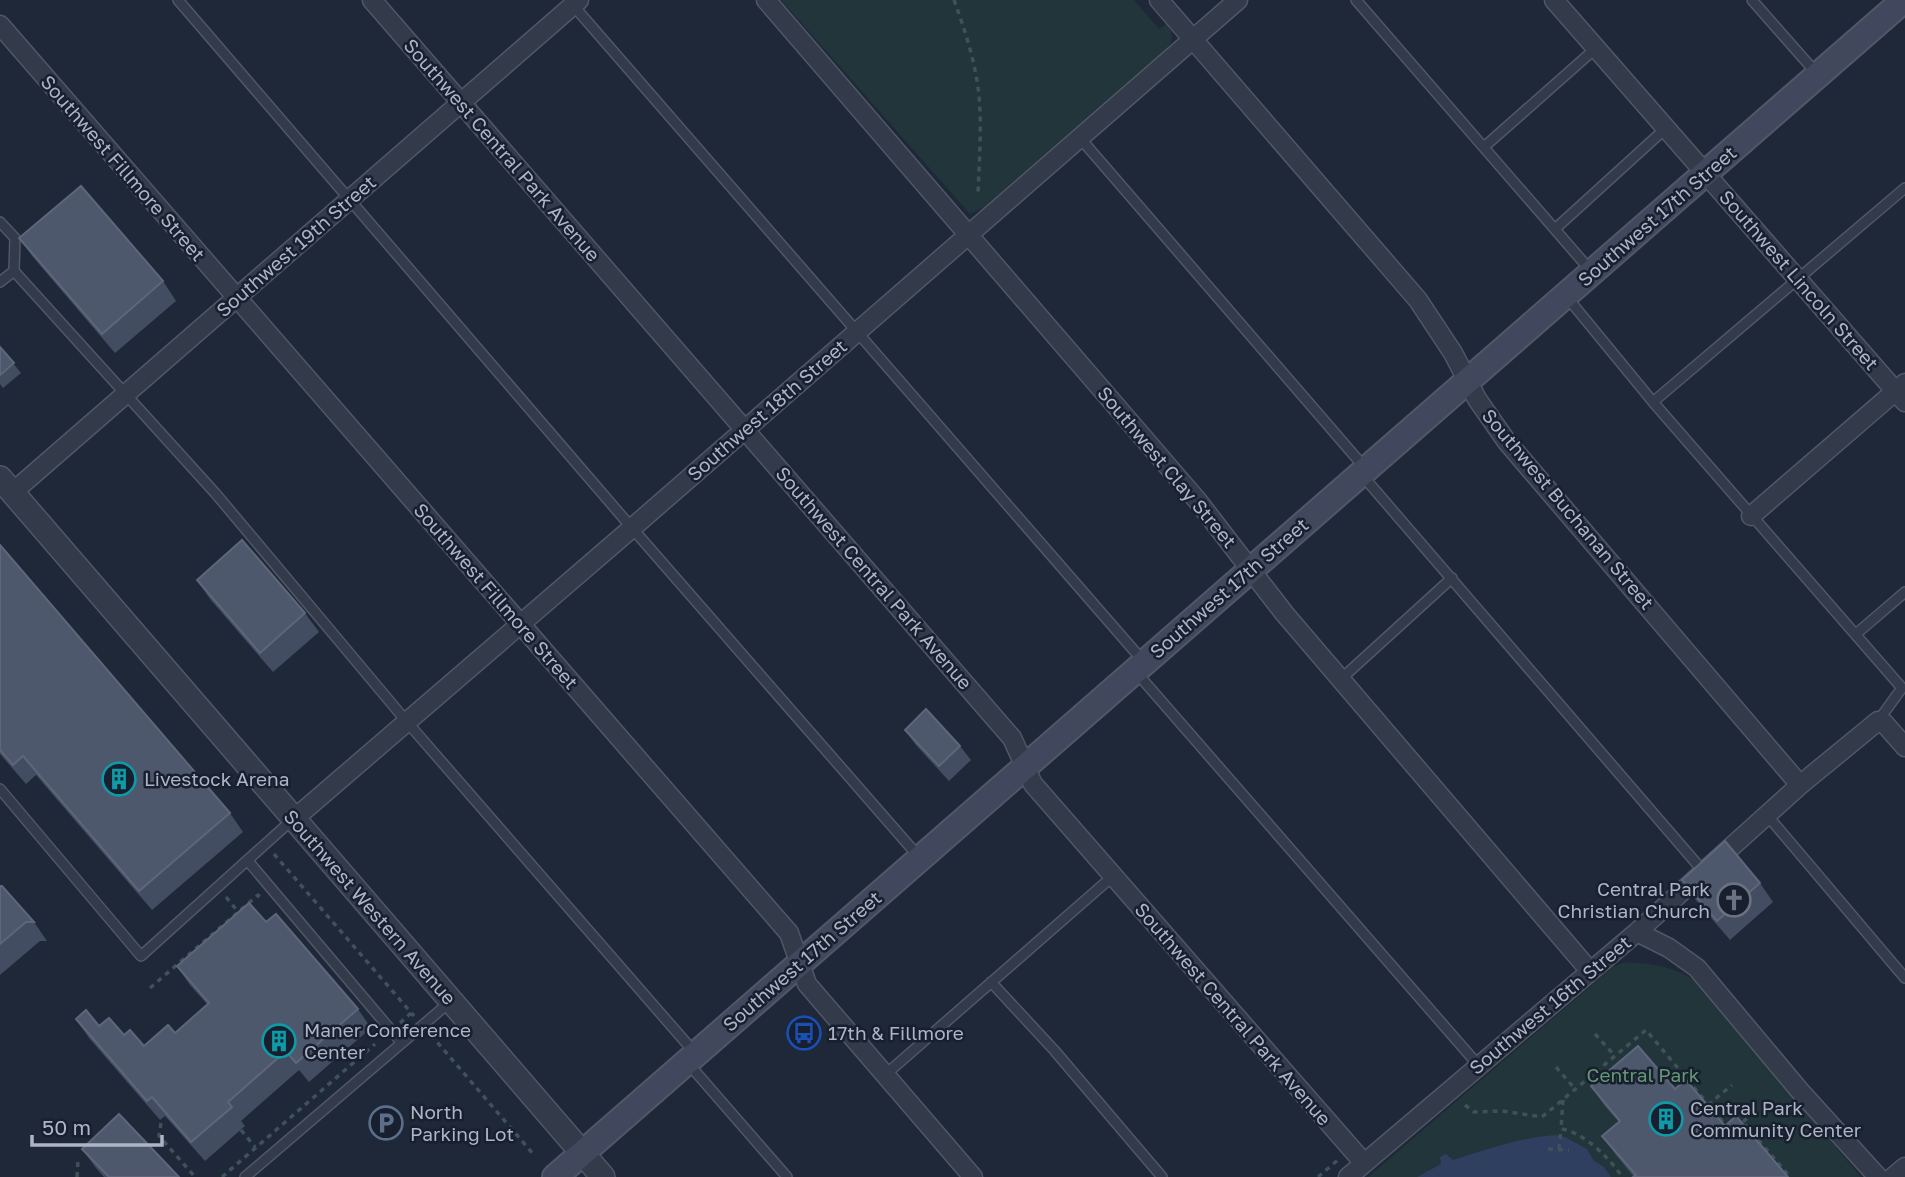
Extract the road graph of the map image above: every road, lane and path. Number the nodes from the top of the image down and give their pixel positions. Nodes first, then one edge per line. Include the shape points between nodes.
1 (178, 0) edge
2 (372, 0) edge
3 (766, 0) edge
4 (954, 0) edge
5 (1159, 0) edge
6 (1238, 0) edge
7 (1356, 0) edge
8 (1554, 0) edge
9 (1752, 0) edge
10 (1904, 0) edge
11 (574, 2) edge
12 (0, 25) edge
13 (1193, 40) junction
14 (1596, 48) junction
15 (1818, 75) junction
16 (461, 103) junction
17 (1666, 128) junction
18 (1080, 138) junction
19 (1484, 147) junction
20 (1705, 173) junction
21 (1905, 188) edge
22 (978, 195) dead end
23 (350, 199) junction
24 (0, 222) edge
25 (1555, 229) junction
26 (968, 234) junction
27 (14, 271) junction
28 (1592, 272) junction
29 (1799, 280) junction
30 (0, 282) edge
31 (1566, 295) junction
32 (236, 298) junction
33 (857, 331) junction
34 (1468, 380) junction
35 (1902, 392) edge
36 (124, 395) junction
37 (1653, 402) junction
38 (745, 429) junction
39 (1363, 472) junction
40 (6, 485) edge
41 (1751, 516) junction
42 (632, 528) junction
43 (1252, 569) junction
44 (1452, 578) junction
45 (1905, 592) edge
46 (520, 625) junction
47 (1856, 634) junction
48 (1140, 667) junction
49 (1341, 679) junction
50 (1878, 721) junction
51 (407, 722) junction
52 (1905, 747) edge
53 (1027, 765) junction
54 (1800, 785) junction
55 (0, 789) edge
56 (1767, 815) junction
57 (294, 819) junction
58 (274, 854) dead end
59 (920, 858) junction
60 (248, 861) junction
61 (1703, 871) junction
62 (1113, 876) junction
63 (258, 895) dead end
64 (226, 897) dead end
65 (238, 912) junction
66 (246, 921) edge
67 (1637, 932) junction
68 (207, 939) junction
69 (215, 948) edge
70 (801, 963) junction
71 (1590, 971) junction
72 (1905, 978) edge
73 (991, 982) junction
74 (150, 988) dead end
75 (451, 1001) junction
76 (411, 1013) junction
77 (399, 1025) dead end
78 (422, 1025) junction
79 (1595, 1034) dead end
80 (401, 1042) junction
81 (375, 1044) dead end
82 (1615, 1056) junction
83 (692, 1058) junction
84 (1479, 1066) junction
85 (1556, 1068) dead end
86 (885, 1075) junction
87 (1732, 1085) dead end
88 (1576, 1090) junction
89 (1563, 1100) junction
90 (1465, 1105) dead end
91 (1708, 1105) junction
92 (1754, 1112) dead end
93 (1743, 1122) junction
94 (161, 1123) edge
95 (1561, 1129) junction
96 (241, 1130) dead end
97 (256, 1147) junction
98 (1548, 1149) dead end
99 (1559, 1149) junction
100 (1569, 1150) dead end
101 (583, 1153) junction
102 (534, 1155) dead end
103 (78, 1160) dead end
104 (1364, 1163) junction
105 (1905, 1167) edge
106 (77, 1177) edge
107 (195, 1177) edge
108 (222, 1177) edge
109 (245, 1177) edge
110 (555, 1177) edge
111 (603, 1177) edge
112 (787, 1177) edge
113 (973, 1177) edge
114 (1162, 1177) edge
115 (1348, 1177) edge
116 (1622, 1177) edge
117 (1790, 1177) edge
118 (1878, 1177) edge
119 (1893, 1177) edge

1 - 23 lane
2 - 16 street, Southwest Central Park Avenue
3 - 26 street, Southwest Clay Street
4 - 22 path via 978,94
5 - 13 street, Southwest Buchanan Street
6 - 13 street, Southwest 18th Street
7 - 19 lane
8 - 14 street, Southwest Lincoln Street
9 - 15 lane
10 - 15 main road, Southwest 17th Street
11 - 16 street, Southwest 19th Street
11 - 33 lane
12 - 32 street, Southwest Fillmore Street
13 - 18 street, Southwest 18th Street
13 - 34 street, Southwest Buchanan Street via 1418,300
14 - 17 street, Southwest Lincoln Street
14 - 19 lane
15 - 20 main road, Southwest 17th Street
16 - 23 street, Southwest 19th Street
16 - 38 street, Southwest Central Park Avenue
17 - 20 street, Southwest Lincoln Street
17 - 25 lane
18 - 26 street, Southwest 18th Street
18 - 39 lane
19 - 25 lane
20 - 28 main road, Southwest 17th Street
20 - 29 street, Southwest Lincoln Street
21 - 29 lane
23 - 32 street, Southwest 19th Street
23 - 42 lane
24 - 27 lane via 15,238
25 - 28 lane
26 - 33 street, Southwest 18th Street
26 - 43 street, Southwest Clay Street
27 - 30 lane
27 - 36 lane
28 - 31 main road, Southwest 17th Street
29 - 35 street, Southwest Lincoln Street
29 - 37 lane
31 - 34 main road, Southwest 17th Street
31 - 37 lane
32 - 36 street, Southwest 19th Street
32 - 46 street, Southwest Fillmore Street
33 - 38 street, Southwest 18th Street
33 - 48 lane
34 - 39 main road, Southwest 17th Street
34 - 54 street, Southwest Buchanan Street via 1507,442
35 - 41 street
36 - 40 street, Southwest 19th Street
36 - 51 lane
37 - 41 lane
38 - 42 street, Southwest 18th Street
38 - 53 street, Southwest Central Park Avenue via 1012,738
39 - 43 main road, Southwest 17th Street
39 - 44 lane
40 - 57 street, Southwest Western Avenue
41 - 47 lane
42 - 46 street, Southwest 18th Street
42 - 59 lane
43 - 48 main road, Southwest 17th Street
43 - 49 street, Southwest Clay Street
44 - 49 lane
44 - 61 lane
45 - 47 lane
46 - 51 street, Southwest 18th Street
46 - 70 street, Southwest Fillmore Street via 789,933
47 - 50 lane via 1902,688
48 - 53 main road, Southwest 17th Street
48 - 84 lane
49 - 71 street, Southwest Clay Street
50 - 52 street
50 - 54 street, Southwest 16th Street
51 - 57 street, Southwest 18th Street
51 - 83 lane
53 - 59 main road, Southwest 17th Street
53 - 62 street, Southwest Central Park Avenue via 1033,784
54 - 56 street, Southwest 16th Street
55 - 60 lane via 141,956
56 - 61 street, Southwest 16th Street
56 - 72 lane
57 - 60 lane
57 - 75 street, Southwest Western Avenue
58 - 76 path
59 - 70 main road, Southwest 17th Street
60 - 80 lane
61 - 67 street, Southwest 16th Street
62 - 73 lane
62 - 104 street, Southwest Central Park Avenue
63 - 65 path
64 - 65 path
65 - 66 path
65 - 68 path
67 - 71 street, Southwest 16th Street
67 - 118 street via 1698,968
68 - 69 path
68 - 74 path
70 - 83 main road, Southwest 17th Street
70 - 86 street, Southwest Fillmore Street via 807,984
71 - 84 street, Southwest 16th Street
73 - 86 lane
73 - 114 lane
75 - 78 lane
75 - 101 street, Southwest Western Avenue
76 - 77 path
76 - 78 path
78 - 80 lane
78 - 102 path
79 - 82 path
80 - 109 lane
81 - 97 path
82 - 88 path
82 - 91 path via 1646,1030
83 - 101 main road, Southwest 17th Street
83 - 112 lane
84 - 104 street, Southwest 16th Street
85 - 88 path
86 - 113 street, Southwest Fillmore Street
87 - 91 path
88 - 89 path
89 - 90 path via 1542,1117 1474,1112
89 - 95 path
91 - 93 path via 1732,1132
92 - 93 path
93 - 117 path
94 - 107 path via 159,1136
95 - 99 path
95 - 116 path via 1601,1152
96 - 97 path
97 - 108 path
98 - 99 path
99 - 100 path
101 - 110 main road, Southwest 17th Street
101 - 111 street, Southwest Western Avenue
103 - 106 path
104 - 115 street, Southwest 16th Street
105 - 119 street

